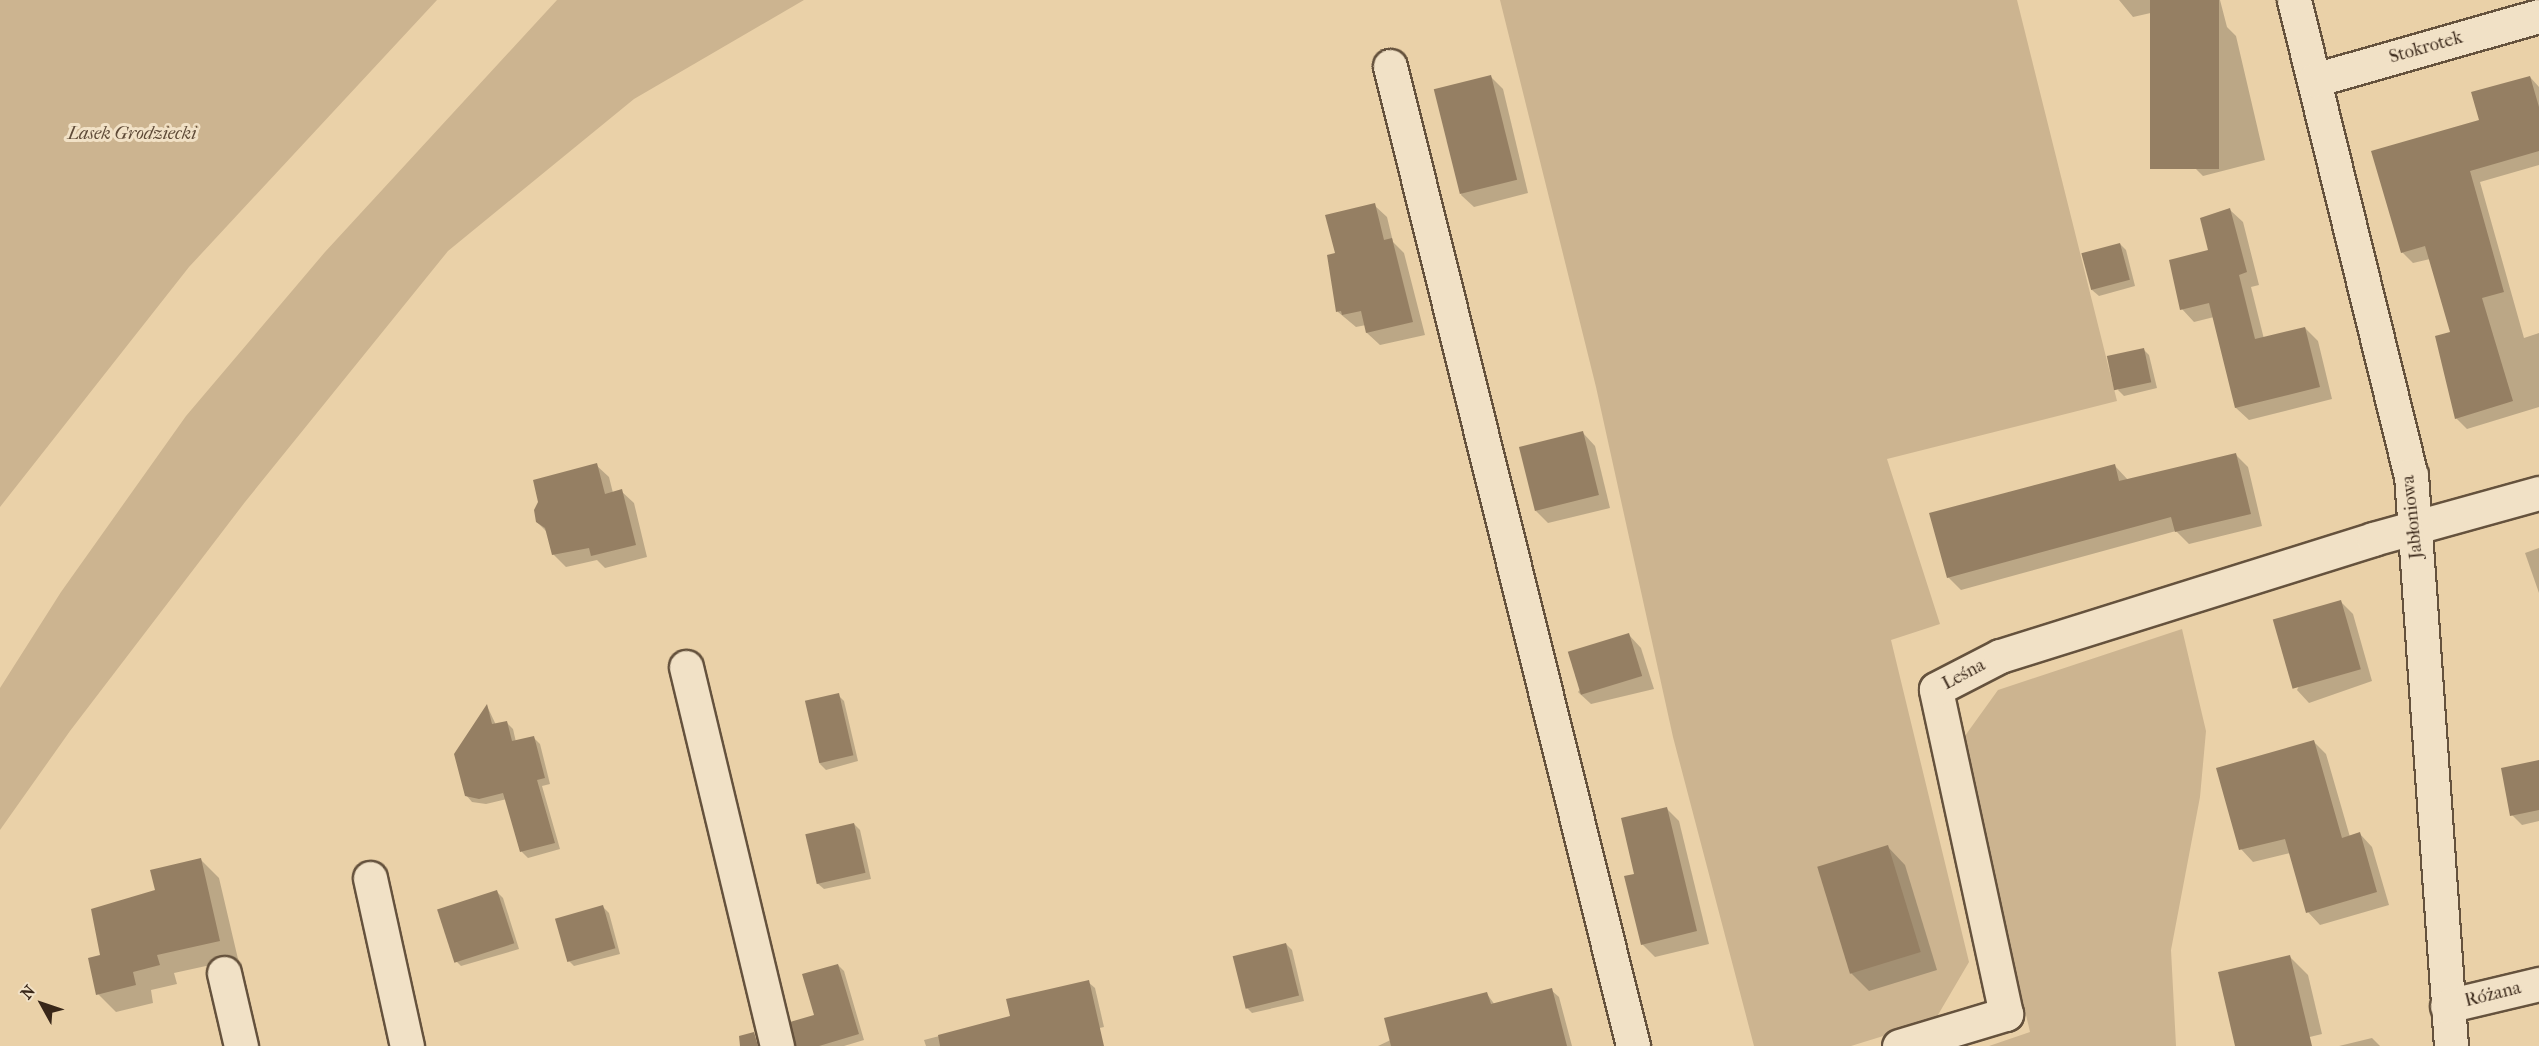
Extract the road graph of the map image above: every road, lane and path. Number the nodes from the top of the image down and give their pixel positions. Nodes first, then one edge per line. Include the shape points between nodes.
1 (2294, 0) edge
2 (2539, 16) edge
3 (1390, 66) dead end
4 (2314, 80) junction
5 (2539, 493) edge
6 (2415, 530) junction
7 (686, 667) dead end
8 (370, 878) dead end
9 (224, 973) dead end
10 (2539, 984) edge
11 (2446, 1006) junction
12 (241, 1046) edge
13 (407, 1046) edge
14 (777, 1046) edge
15 (1633, 1046) edge
16 (1899, 1046) edge
17 (2451, 1046) edge

1 - 4 street, Jabłoniowa
2 - 4 street, Stokrotek
3 - 15 street
4 - 6 street, Jabłoniowa via 2411,475
5 - 6 street
6 - 11 street, Jabłoniowa
6 - 16 street, Leśna via 2373,539 2000,656 1936,689 2006,1014
7 - 14 street
8 - 13 street
9 - 12 street
10 - 11 street, Różana
11 - 17 street, Jabłoniowa

